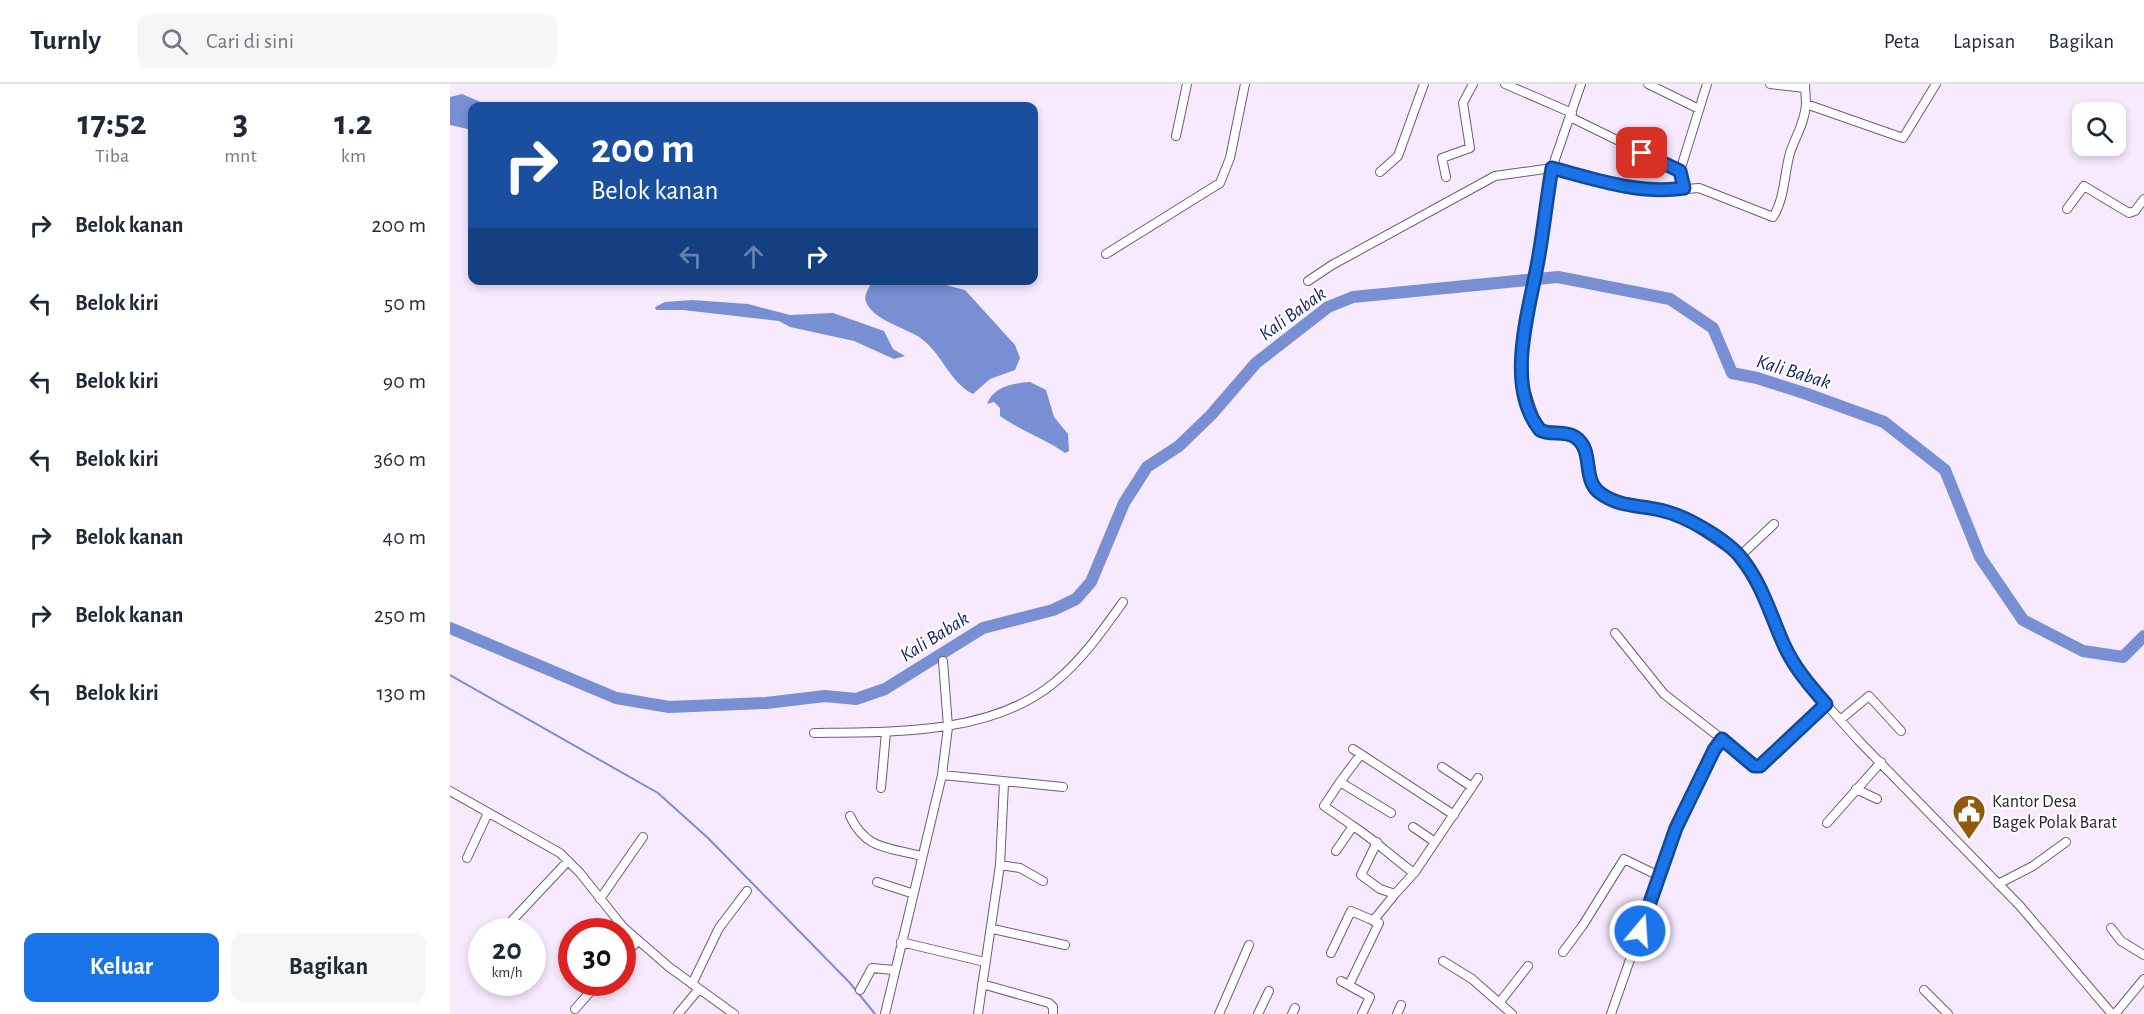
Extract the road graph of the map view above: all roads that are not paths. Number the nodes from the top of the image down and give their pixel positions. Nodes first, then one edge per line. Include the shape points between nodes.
1 (1187, 84) edge
2 (1245, 84) edge
3 (1424, 84) edge
4 (1473, 84) edge
5 (1504, 84) edge
6 (1581, 84) edge
7 (1648, 84) edge
8 (1707, 84) edge
9 (1770, 84) edge
10 (1936, 84) edge
11 (1805, 86) edge
12 (1806, 104) junction
13 (1699, 109) junction
14 (1571, 115) junction
15 (1176, 136) dead end
16 (1552, 168) junction
17 (1680, 171) junction
18 (1380, 172) dead end
19 (1446, 177) dead end
20 (1684, 188) junction
21 (2144, 199) edge
22 (2067, 209) dead end
23 (1106, 254) dead end
24 (1308, 281) dead end
25 (1774, 524) dead end
26 (1740, 556) junction
27 (1123, 602) dead end
28 (1615, 633) dead end
29 (943, 661) dead end
30 (1826, 704) junction
31 (1840, 720) junction
32 (948, 727) junction
33 (1901, 731) dead end
34 (886, 732) junction
35 (814, 733) dead end
36 (1722, 739) junction
37 (1353, 749) dead end
38 (1361, 754) junction
39 (1881, 762) junction
40 (1442, 767) dead end
41 (942, 775) junction
42 (1478, 778) dead end
43 (1341, 782) junction
44 (1004, 783) junction
45 (1063, 787) dead end
46 (1472, 787) junction
47 (881, 788) dead end
48 (1856, 789) junction
49 (450, 791) edge
50 (1877, 799) dead end
51 (488, 813) junction
52 (1391, 813) dead end
53 (1454, 815) junction
54 (850, 816) dead end
55 (1827, 823) dead end
56 (1353, 826) junction
57 (1413, 827) dead end
58 (643, 837) dead end
59 (1435, 842) junction
60 (2066, 842) dead end
61 (1377, 843) junction
62 (1336, 851) dead end
63 (921, 856) junction
64 (467, 858) dead end
65 (568, 861) junction
66 (1000, 865) junction
67 (1414, 873) junction
68 (1659, 876) junction
69 (1043, 881) dead end
70 (877, 882) dead end
71 (1998, 884) junction
72 (747, 891) dead end
73 (911, 893) junction
74 (1395, 894) junction
75 (600, 899) junction
76 (514, 918) edge
77 (1373, 921) junction
78 (2111, 928) dead end
79 (993, 929) junction
80 (638, 941) joint
81 (901, 942) junction
82 (1065, 945) dead end
83 (1249, 945) dead end
84 (1563, 952) dead end
85 (1331, 953) dead end
86 (2144, 955) edge
87 (1443, 961) dead end
88 (985, 962) junction
89 (1528, 966) dead end
90 (894, 970) junction
91 (2144, 979) edge
92 (1341, 981) dead end
93 (982, 984) junction
94 (1349, 985) junction
95 (695, 987) junction
96 (860, 990) dead end
97 (1924, 990) dead end
98 (1269, 991) dead end
99 (587, 996) edge
100 (1500, 1002) junction
101 (1401, 1005) dead end
102 (575, 1009) dead end
103 (678, 1014) edge
104 (734, 1014) edge
105 (885, 1014) edge
106 (978, 1014) edge
107 (1053, 1014) edge
108 (1219, 1014) edge
109 (1258, 1014) edge
110 (1362, 1014) edge
111 (1397, 1014) edge
112 (1512, 1014) edge
113 (1611, 1014) edge
114 (1948, 1014) edge
115 (2113, 1014) edge

1 - 15 street
2 - 23 street via 1230,158 1220,183
3 - 18 street via 1397,158
4 - 19 street via 1463,99 1470,148 1442,158
5 - 14 street
6 - 14 street
7 - 13 street
8 - 13 street
9 - 11 street
10 - 12 street via 1904,138
11 - 12 street
12 - 20 street via 1773,217 1708,190
13 - 17 street
14 - 16 street
14 - 17 street
16 - 20 street via 1659,191
16 - 24 street via 1495,176
16 - 26 street via 1523,334 1526,398 1538,428 1576,438 1587,453 1593,487 1604,496 1628,506 1659,509 1682,517
17 - 20 street
21 - 22 street via 2132,213 2084,186
25 - 26 street
26 - 30 street via 1758,584 1792,661
27 - 32 street via 1095,641 1053,684 1017,705
28 - 36 street via 1664,694
29 - 32 street
30 - 31 street
30 - 36 street via 1760,766 1754,766
31 - 33 street via 1869,696
31 - 39 street
32 - 34 street
32 - 41 street
34 - 35 street
34 - 47 street
36 - 68 street via 1694,788
37 - 38 street
38 - 43 street
38 - 53 street
39 - 48 street
39 - 71 street
40 - 46 street
41 - 44 street
41 - 63 street
42 - 46 street
43 - 52 street
43 - 56 street via 1324,806
44 - 45 street
44 - 66 street
46 - 53 street
48 - 50 street
48 - 55 street
49 - 51 street
51 - 64 street
51 - 65 street via 543,842
53 - 59 street
54 - 63 street via 866,840
56 - 61 street
56 - 62 street
57 - 59 street
58 - 75 street
59 - 67 street
60 - 71 street via 2033,866
61 - 67 street
61 - 74 street via 1361,875
63 - 73 street
65 - 75 street
65 - 76 street
66 - 69 street via 1020,868
66 - 79 street
67 - 74 street
68 - 84 street via 1624,859
68 - 113 street
70 - 73 street
71 - 115 street
72 - 95 street via 719,928
73 - 81 street
74 - 77 street
75 - 80 street
77 - 85 street via 1351,911
77 - 94 street via 1379,923
78 - 86 street via 2121,941
79 - 82 street
79 - 88 street
80 - 95 street
81 - 88 street
81 - 90 street
83 - 108 street
87 - 100 street
88 - 93 street
89 - 100 street
90 - 96 street via 872,968
90 - 105 street
91 - 115 street
92 - 94 street
93 - 106 street
93 - 107 street via 1049,1003
94 - 110 street via 1370,997
95 - 103 street
95 - 104 street
97 - 114 street
98 - 109 street
99 - 102 street
100 - 112 street
101 - 111 street

